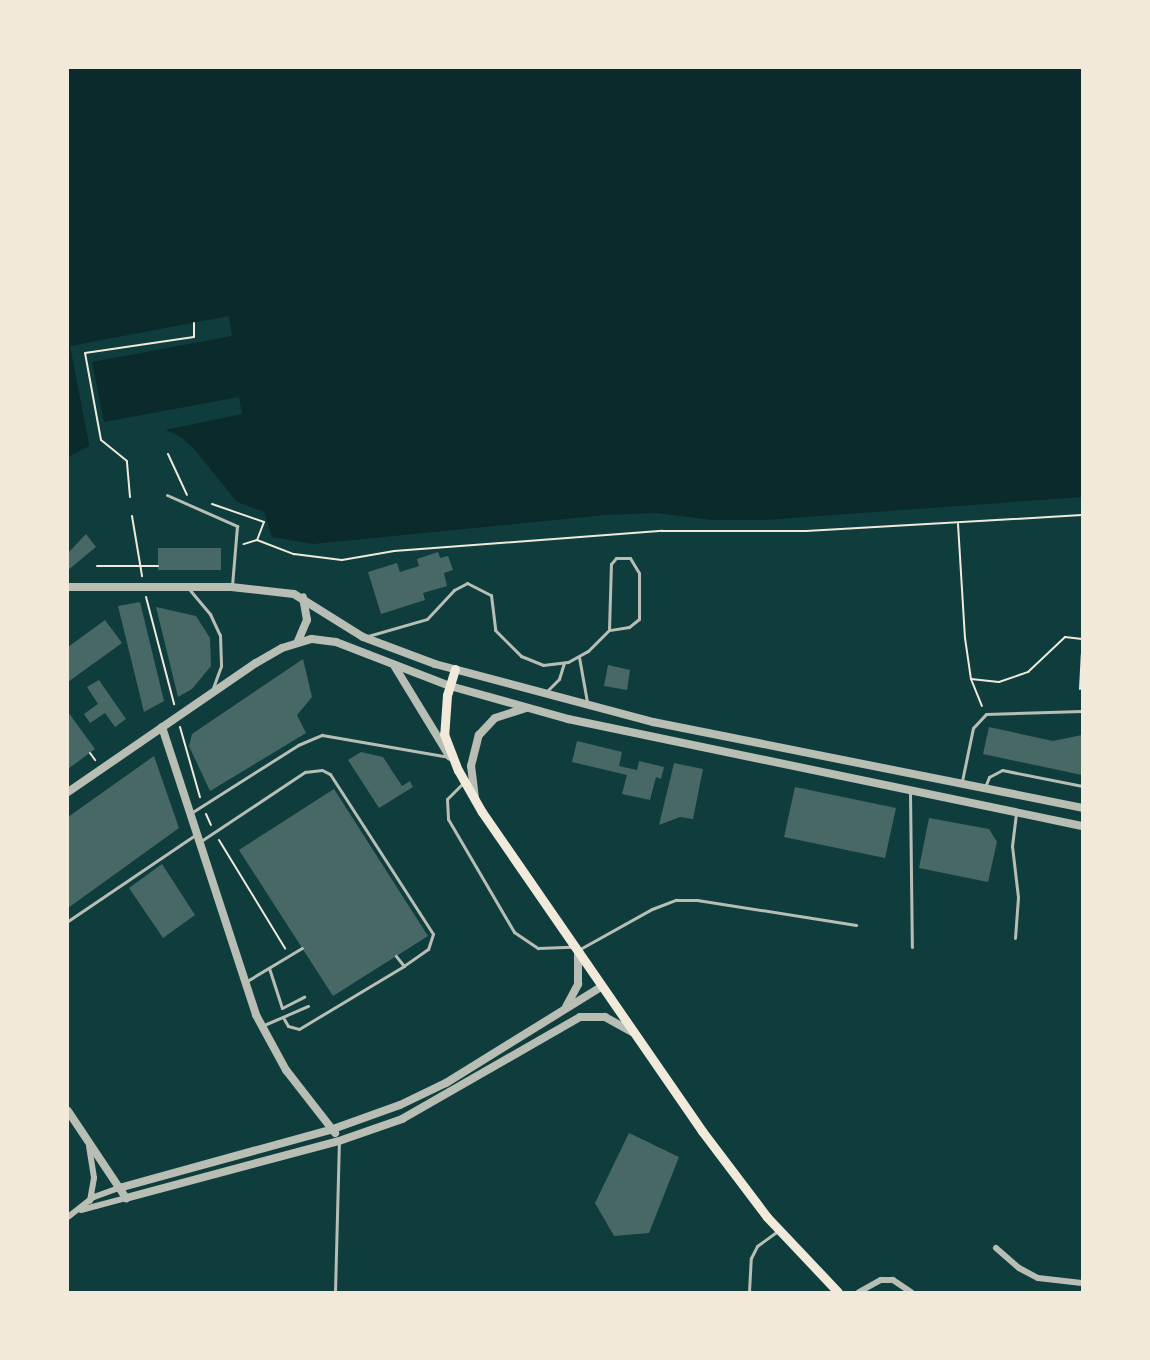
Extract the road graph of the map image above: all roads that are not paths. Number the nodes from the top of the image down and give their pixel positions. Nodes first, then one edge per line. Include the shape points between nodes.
1 (167, 495) dead end
2 (68, 587) edge
3 (188, 587) junction
4 (231, 587) junction
5 (303, 597) junction
6 (609, 630) junction
7 (363, 637) junction
8 (298, 641) junction
9 (579, 657) junction
10 (564, 662) junction
11 (395, 667) junction
12 (455, 669) junction
13 (450, 686) junction
14 (544, 693) junction
15 (210, 694) junction
16 (587, 704) junction
17 (525, 708) junction
18 (1083, 711) edge
19 (162, 727) junction
20 (451, 758) junction
21 (458, 770) junction
22 (913, 774) junction
23 (465, 781) junction
24 (961, 783) junction
25 (1083, 786) edge
26 (985, 787) junction
27 (909, 791) junction
28 (68, 792) edge
29 (476, 800) junction
30 (1083, 808) edge
31 (1017, 812) junction
32 (190, 814) junction
33 (1083, 826) edge
34 (198, 838) junction
35 (68, 921) edge
36 (856, 925) dead end
37 (1015, 938) dead end
38 (912, 947) dead end
39 (302, 948) dead end
40 (576, 951) junction
41 (396, 956) dead end
42 (404, 966) junction
43 (269, 968) junction
44 (245, 983) junction
45 (601, 987) junction
46 (304, 997) dead end
47 (308, 1006) dead end
48 (564, 1010) junction
49 (284, 1019) junction
50 (263, 1025) junction
51 (632, 1032) junction
52 (68, 1111) edge
53 (333, 1129) junction
54 (88, 1141) junction
55 (339, 1141) junction
56 (119, 1188) junction
57 (126, 1198) junction
58 (90, 1201) junction
59 (77, 1211) junction
60 (68, 1218) edge
61 (779, 1230) junction
62 (996, 1248) dead end
63 (1083, 1284) edge
64 (335, 1293) edge
65 (749, 1293) edge
66 (838, 1293) edge
67 (859, 1293) edge
68 (911, 1293) edge

1 - 4 lane via 237,526
2 - 3 street
3 - 4 street
3 - 15 lane via 210,614 220,635 221,666
4 - 5 street
5 - 7 street
5 - 8 street via 307,620
6 - 6 lane via 611,564 630,558 639,573 639,619 629,627
6 - 9 lane
7 - 10 lane via 385,634 427,619 454,590 467,583 491,595 493,625 508,646 543,665
7 - 12 street
8 - 11 street via 324,639
8 - 15 street
9 - 10 lane
9 - 16 lane
10 - 14 lane via 558,679
11 - 13 street
11 - 20 street
12 - 13 main road
12 - 14 street
13 - 17 street
13 - 21 main road via 444,734
14 - 16 street
15 - 19 street
16 - 22 street via 653,722
17 - 27 street
17 - 29 street via 495,717 479,735 471,766
18 - 24 lane via 986,714 973,728
19 - 28 street
19 - 32 street
20 - 21 street
20 - 32 lane via 322,735 298,745
21 - 23 main road
22 - 24 street
22 - 27 street
23 - 29 main road
23 - 40 lane via 447,799 448,819 514,932 538,948
24 - 26 street
25 - 26 lane via 1002,770 989,777
26 - 30 street
27 - 31 street
27 - 38 lane
29 - 40 main road
31 - 33 street
31 - 37 lane via 1012,846 1018,897
32 - 34 street
34 - 35 lane
34 - 42 lane via 214,832 305,772 322,770 330,774 433,934 428,950
34 - 44 street
36 - 40 lane via 676,900
39 - 43 lane
40 - 45 main road
40 - 48 street via 578,984
41 - 42 lane
42 - 49 lane via 299,1029 288,1026
43 - 44 lane
43 - 46 lane via 282,1008
44 - 50 street
45 - 48 street
45 - 51 main road
47 - 49 lane
48 - 53 street via 416,1099
49 - 50 lane
50 - 53 street via 286,1070
51 - 55 street via 605,1017 580,1017 402,1119
51 - 61 main road via 736,1178
52 - 54 street
53 - 55 street
53 - 56 street
54 - 56 street
54 - 58 street via 94,1178
55 - 57 street
55 - 64 lane
56 - 57 street
56 - 58 street
57 - 59 street
58 - 59 street
59 - 60 street
61 - 65 lane via 757,1246 751,1258
61 - 66 main road
62 - 63 street via 1038,1278
67 - 68 street via 881,1280 893,1281

